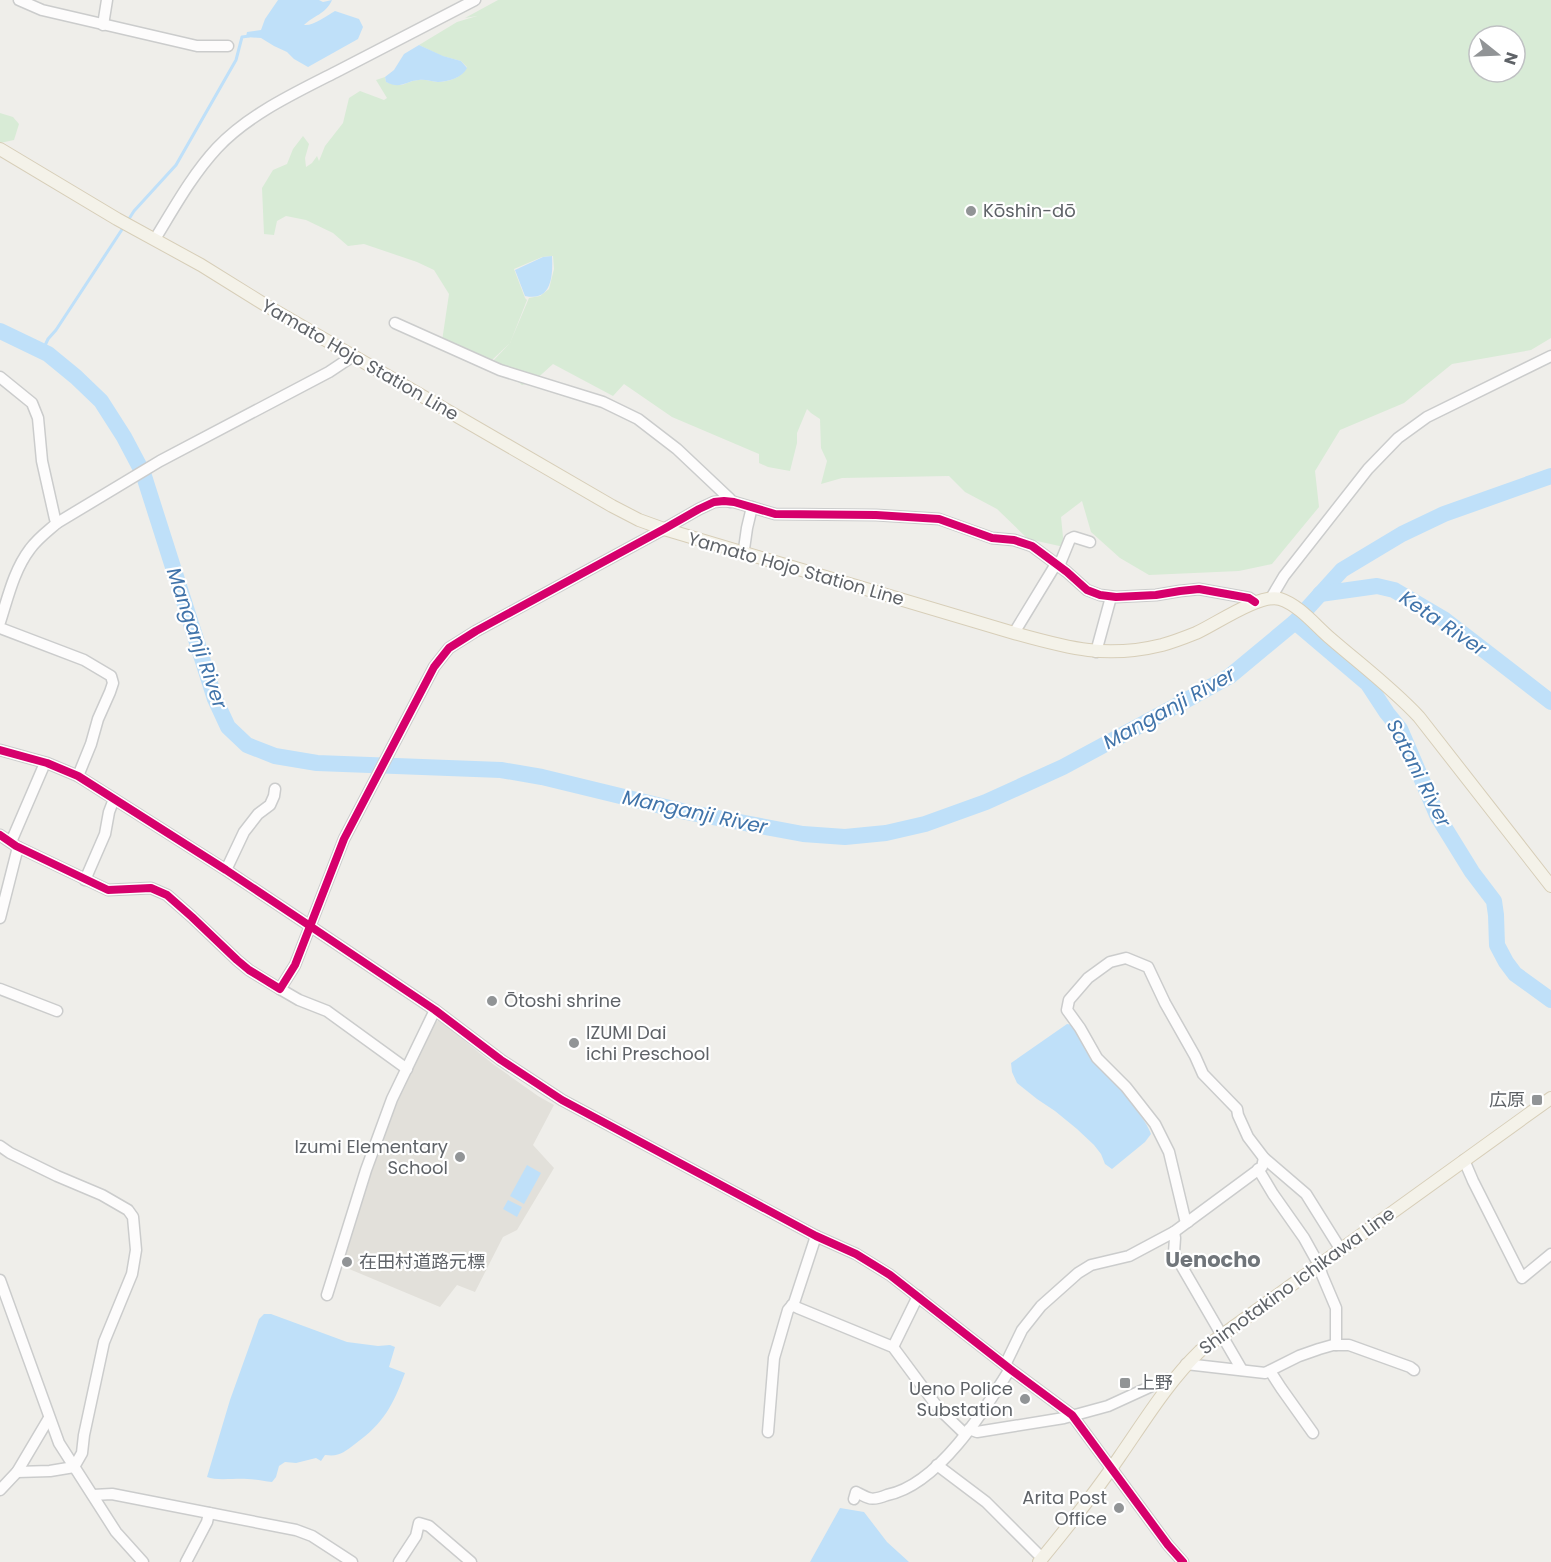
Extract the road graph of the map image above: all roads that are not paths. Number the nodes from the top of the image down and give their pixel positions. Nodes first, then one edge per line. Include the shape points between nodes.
1 (19, 0) edge
2 (107, 0) edge
3 (475, 0) edge
4 (41, 5) edge
5 (103, 24) junction
6 (228, 46) dead end
7 (0, 149) edge
8 (155, 239) junction
9 (395, 323) dead end
10 (353, 356) junction
11 (1551, 356) edge
12 (0, 377) edge
13 (730, 502) junction
14 (752, 507) junction
15 (57, 523) junction
16 (664, 529) junction
17 (1090, 542) dead end
18 (742, 553) junction
19 (1058, 565) junction
20 (4, 594) edge
21 (1111, 597) junction
22 (1271, 598) junction
23 (1255, 602) junction
24 (0, 622) edge
25 (0, 628) edge
26 (1014, 633) junction
27 (1096, 652) junction
28 (0, 750) edge
29 (45, 763) junction
30 (78, 776) junction
31 (275, 789) dead end
32 (114, 799) junction
33 (0, 835) edge
34 (15, 845) junction
35 (226, 870) junction
36 (86, 880) junction
37 (1551, 886) edge
38 (0, 918) edge
39 (310, 926) junction
40 (0, 989) edge
41 (280, 989) junction
42 (435, 1010) junction
43 (57, 1011) dead end
44 (406, 1069) junction
45 (1551, 1098) edge
46 (0, 1146) edge
47 (1264, 1158) junction
48 (1464, 1160) junction
49 (1258, 1169) junction
50 (1188, 1222) junction
51 (1174, 1232) junction
52 (816, 1236) junction
53 (1341, 1250) junction
54 (1551, 1254) edge
55 (1319, 1265) junction
56 (0, 1280) edge
57 (327, 1295) dead end
58 (918, 1296) junction
59 (792, 1305) junction
60 (1223, 1335) junction
61 (1336, 1345) junction
62 (893, 1347) junction
63 (1186, 1364) junction
64 (1007, 1367) junction
65 (1242, 1370) junction
66 (1414, 1370) dead end
67 (1270, 1371) junction
68 (1171, 1383) junction
69 (1072, 1415) junction
70 (50, 1418) junction
71 (768, 1432) dead end
72 (967, 1432) junction
73 (1313, 1433) dead end
74 (937, 1466) junction
75 (74, 1467) junction
76 (1112, 1468) junction
77 (17, 1472) junction
78 (0, 1490) edge
79 (93, 1496) junction
80 (854, 1499) dead end
81 (209, 1513) junction
82 (1041, 1560) edge
83 (143, 1562) edge
84 (186, 1562) edge
85 (352, 1562) edge
86 (399, 1562) edge
87 (471, 1562) edge
88 (1183, 1562) edge

1 - 4 street
2 - 5 street
3 - 8 street via 312,84 243,125 217,148
4 - 5 street
5 - 6 street via 197,46
7 - 8 main road, Yamato Hojo Station Line
8 - 10 main road, Yamato Hojo Station Line
9 - 13 street via 500,369 603,402 638,419 699,468
10 - 15 street via 160,461
10 - 16 main road, Yamato Hojo Station Line via 612,506
11 - 22 street via 1427,417 1398,438 1368,469
12 - 15 street via 32,403 38,418 42,461
13 - 14 street
13 - 16 street via 714,502
14 - 18 street
14 - 19 street via 775,514 939,519 992,538 1032,546
15 - 20 street via 31,547
16 - 18 main road, Yamato Hojo Station Line
16 - 39 street via 449,648 434,667 344,839
17 - 19 street via 1070,539
18 - 26 main road, Yamato Hojo Station Line
19 - 21 street via 1087,590
19 - 26 street
20 - 24 street
21 - 23 street via 1198,589
21 - 27 street
22 - 23 main road, Yamato Hojo Station Line
22 - 37 main road via 1298,609 1400,696
23 - 27 main road, Yamato Hojo Station Line via 1196,633 1162,645
25 - 30 street via 84,660 111,676 113,683
26 - 27 main road, Yamato Hojo Station Line
28 - 29 street
29 - 30 street
29 - 34 street
30 - 32 street
31 - 35 street via 270,805 244,832
32 - 35 street
32 - 36 street
33 - 34 street
34 - 36 street
34 - 38 street
35 - 39 street
36 - 41 street via 108,890 151,888 167,895 249,970
39 - 41 street via 295,965
39 - 42 street
40 - 43 street
41 - 44 street via 327,1011
42 - 44 street
42 - 52 street via 562,1100
44 - 57 street via 366,1170
45 - 48 main road, Shimotakino Ichikawa Line
46 - 75 street via 102,1194 133,1217 136,1250 132,1274 104,1342 82,1453
47 - 49 street
47 - 50 street via 1248,1137 1237,1109 1203,1074 1148,967 1126,958 1110,962 1088,978 1069,1000 1067,1010 1097,1058 1155,1124 1168,1152
47 - 53 street via 1306,1194
48 - 53 main road, Shimotakino Ichikawa Line
48 - 54 street via 1522,1278
49 - 50 street
49 - 55 street
50 - 51 street
51 - 60 street via 1174,1253
51 - 64 street via 1129,1256 1091,1265 1078,1273 1041,1306 1023,1330
52 - 58 street via 856,1254
52 - 59 street
53 - 55 main road, Shimotakino Ichikawa Line
55 - 60 main road, Shimotakino Ichikawa Line
55 - 61 street via 1336,1308
56 - 70 street
58 - 62 street
58 - 64 street
59 - 62 street
59 - 71 street via 774,1358
60 - 63 main road, Shimotakino Ichikawa Line
60 - 65 street
61 - 66 street via 1349,1345
61 - 67 street via 1299,1356
62 - 72 street via 939,1409
63 - 65 street
63 - 68 main road, Shimotakino Ichikawa Line
64 - 69 street
64 - 72 street
65 - 67 street
67 - 73 street
68 - 69 street via 1167,1379 1108,1406
68 - 76 main road, Shimotakino Ichikawa Line
69 - 72 street
69 - 76 street
70 - 75 street
70 - 77 street
72 - 74 street
74 - 80 street via 911,1486 892,1494 870,1499 856,1492
74 - 82 street via 986,1502
75 - 77 street
75 - 79 street
76 - 82 main road, Shimotakino Ichikawa Line
76 - 88 street
77 - 78 street
79 - 81 street via 112,1494
79 - 83 street via 116,1532
81 - 84 street
81 - 85 street via 296,1530
86 - 87 street via 416,1536 419,1523 429,1526

